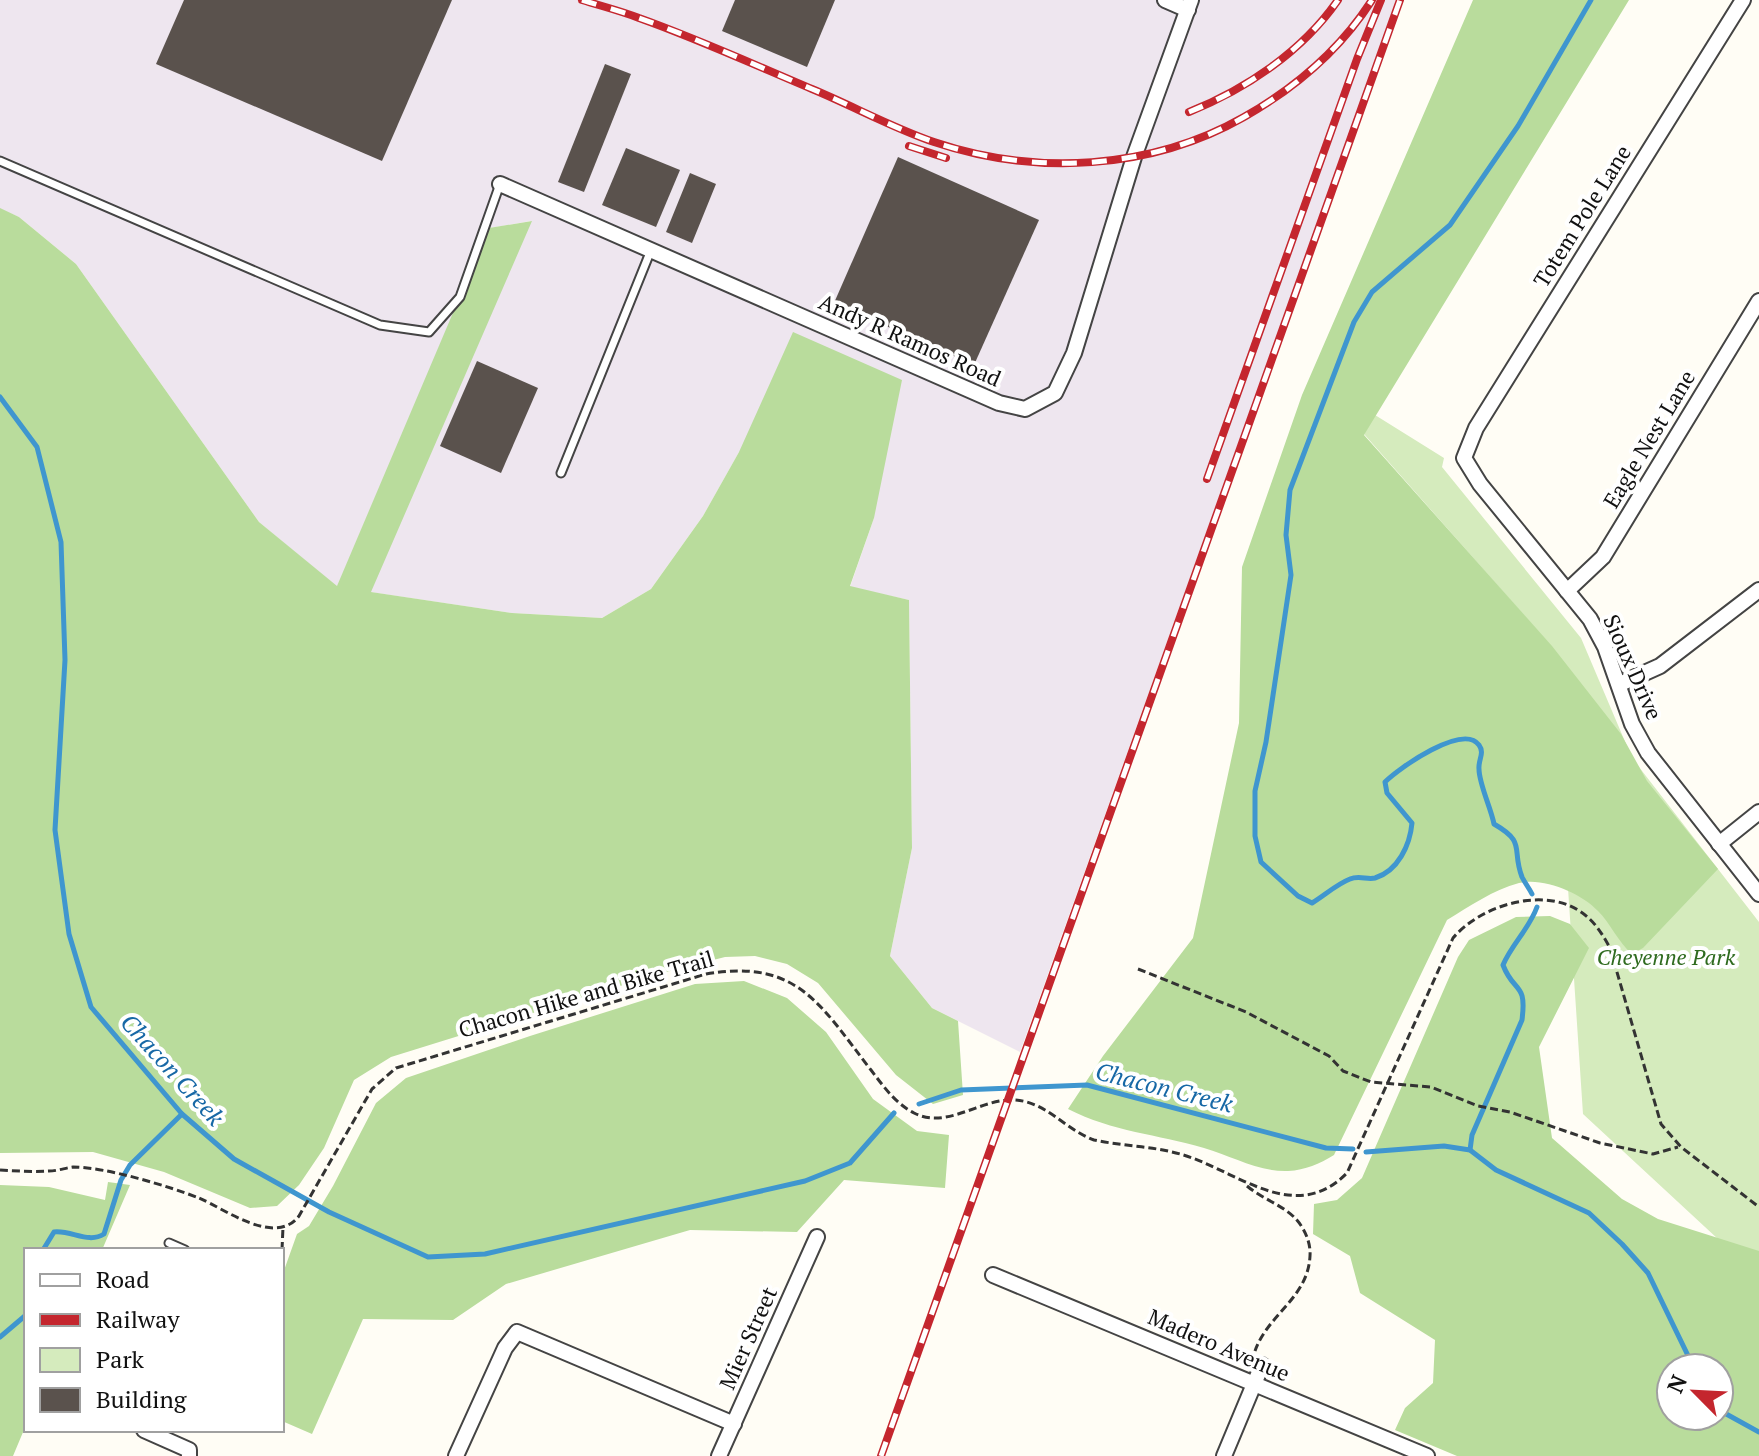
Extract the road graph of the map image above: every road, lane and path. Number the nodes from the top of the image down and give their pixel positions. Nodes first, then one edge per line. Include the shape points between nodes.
1 (1165, 0) edge
2 (1743, 0) edge
3 (1190, 5) edge
4 (0, 161) edge
5 (500, 184) joint
6 (651, 250) junction
7 (1759, 301) edge
8 (1464, 458) joint
9 (561, 473) dead end
10 (1759, 590) edge
11 (1567, 591) junction
12 (1620, 684) junction
13 (1759, 812) edge
14 (1719, 844) junction
15 (1759, 894) edge
16 (1138, 969) dead end
17 (1388, 1083) junction
18 (1681, 1147) junction
19 (0, 1170) edge
20 (1244, 1183) junction
21 (1759, 1207) edge
22 (283, 1227) junction
23 (817, 1237) dead end
24 (169, 1243) dead end
25 (180, 1248) edge
26 (282, 1248) edge
27 (993, 1275) dead end
28 (1258, 1362) joint
29 (1254, 1384) junction
30 (734, 1424) junction
31 (148, 1432) edge
32 (189, 1453) edge
33 (456, 1456) edge
34 (719, 1456) edge
35 (1224, 1456) edge
36 (1427, 1456) edge

1 - 3 street
2 - 8 street, Totem Pole Lane via 1476,428
3 - 6 street, Andy R Ramos Road via 1134,157 1074,353 1055,393 1025,409 999,403
4 - 5 lane via 380,325 429,332 460,297
5 - 6 street, Andy R Ramos Road
6 - 9 lane
7 - 11 street, Eagle Nest Lane via 1603,557
8 - 11 street, Sioux Drive
10 - 12 street via 1660,666
11 - 12 street, Sioux Drive via 1590,619
12 - 14 street, Sioux Drive via 1648,753
13 - 14 street
14 - 15 street, Sioux Drive
16 - 17 path via 1246,1012 1329,1056 1343,1071
17 - 18 path via 1431,1087 1600,1143 1653,1154
17 - 18 path, Chacon Hike and Bike Trail via 1461,928 1506,906 1557,902 1592,921 1610,948 1655,1109
17 - 20 path, Chacon Hike and Bike Trail via 1339,1182 1291,1196
18 - 21 path, Chacon Hike and Bike Trail
19 - 22 path via 72,1167 135,1178 199,1199 245,1222
20 - 22 path, Chacon Hike and Bike Trail via 1183,1155 1081,1135 1028,1100 1004,1100 947,1118 920,1116 896,1102 806,993 778,976 747,969 706,974 396,1068 372,1089 303,1209
20 - 28 path, Chacon Hike and Bike Trail via 1294,1217 1310,1249 1304,1283 1261,1336
22 - 26 path
23 - 30 street, Mier Street
24 - 25 lane
27 - 29 street, Madero Avenue
28 - 29 street
29 - 35 street
29 - 36 street, Madero Avenue
30 - 33 street via 517,1332
30 - 34 street, Mier Street
31 - 32 street

